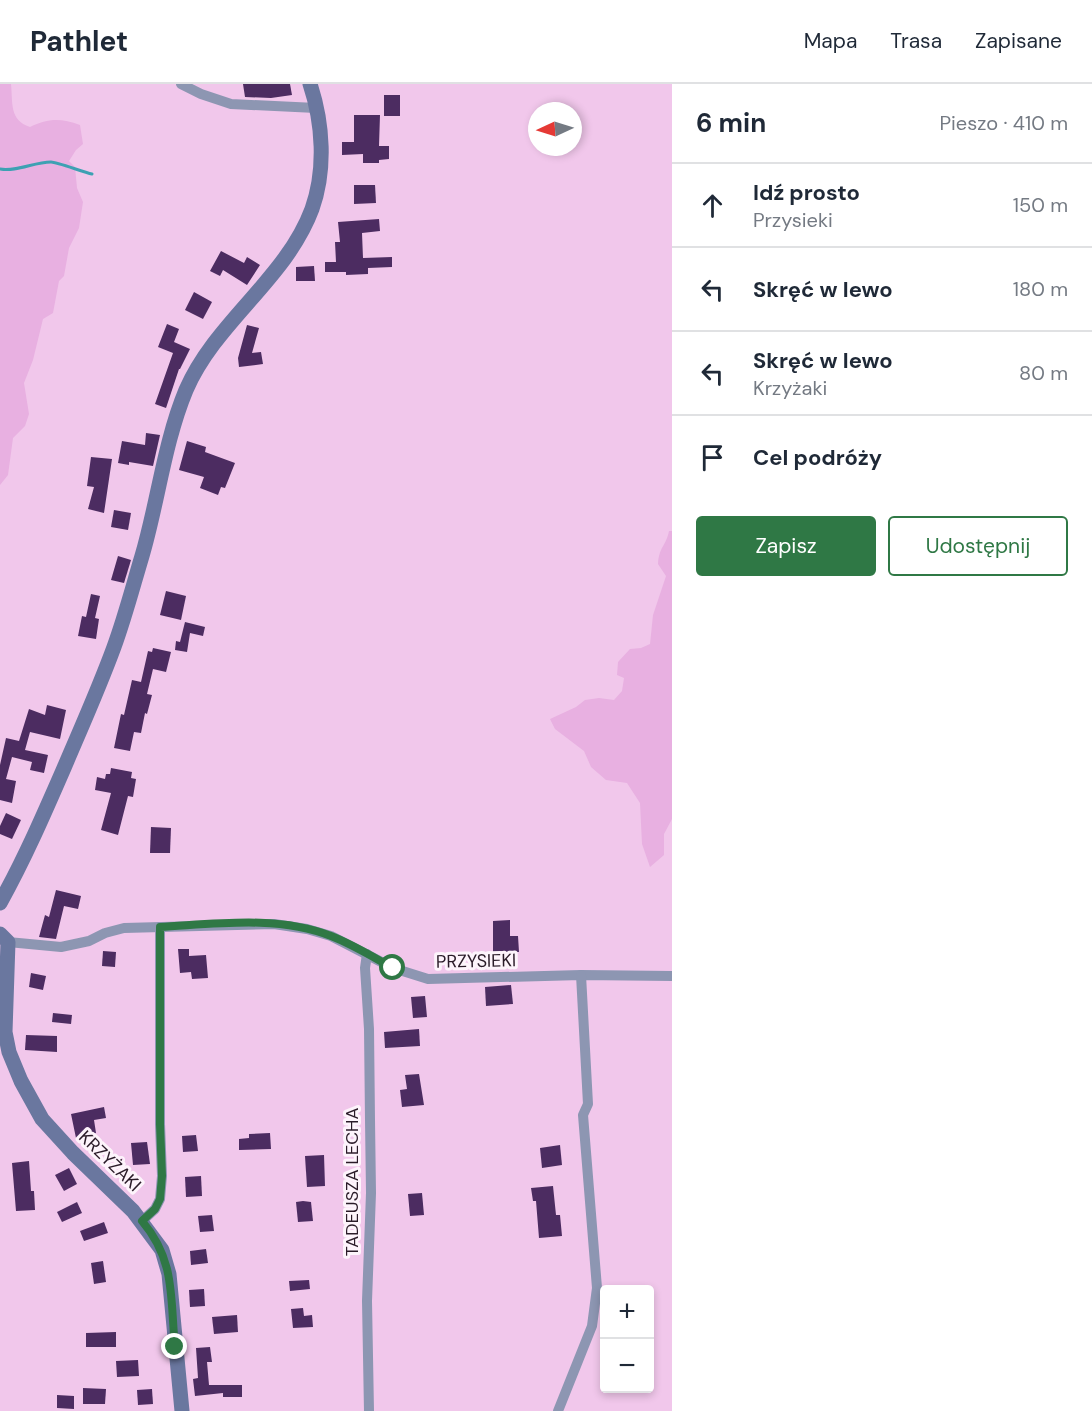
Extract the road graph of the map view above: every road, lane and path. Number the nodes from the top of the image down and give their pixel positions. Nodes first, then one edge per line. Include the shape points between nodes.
1 (181, 84) edge
2 (310, 84) edge
3 (316, 108) junction
4 (0, 903) edge
5 (160, 927) junction
6 (4, 938) edge
7 (368, 954) junction
8 (581, 975) junction
9 (672, 976) edge
10 (142, 1221) junction
11 (182, 1411) edge
12 (369, 1411) edge
13 (558, 1411) edge

1 - 3 street via 231,104
2 - 3 street
3 - 4 street via 321,157 312,209 281,263 215,342 186,391 115,645 53,794
5 - 6 street, PRZYSIEKI via 124,928 61,948
5 - 7 street, PRZYSIEKI via 274,924 331,936
5 - 10 street via 162,1176 160,1199
6 - 10 street, KRZYŻAKI via 5,1032 21,1082 42,1119
7 - 8 street, PRZYSIEKI via 393,968 428,979
7 - 12 street, TADEUSZA LECHA via 365,968 369,1029
8 - 9 street, PRZYSIEKI
8 - 13 street via 588,1104 583,1115 597,1288 592,1326
10 - 11 street, KRZYŻAKI via 162,1250 169,1274

